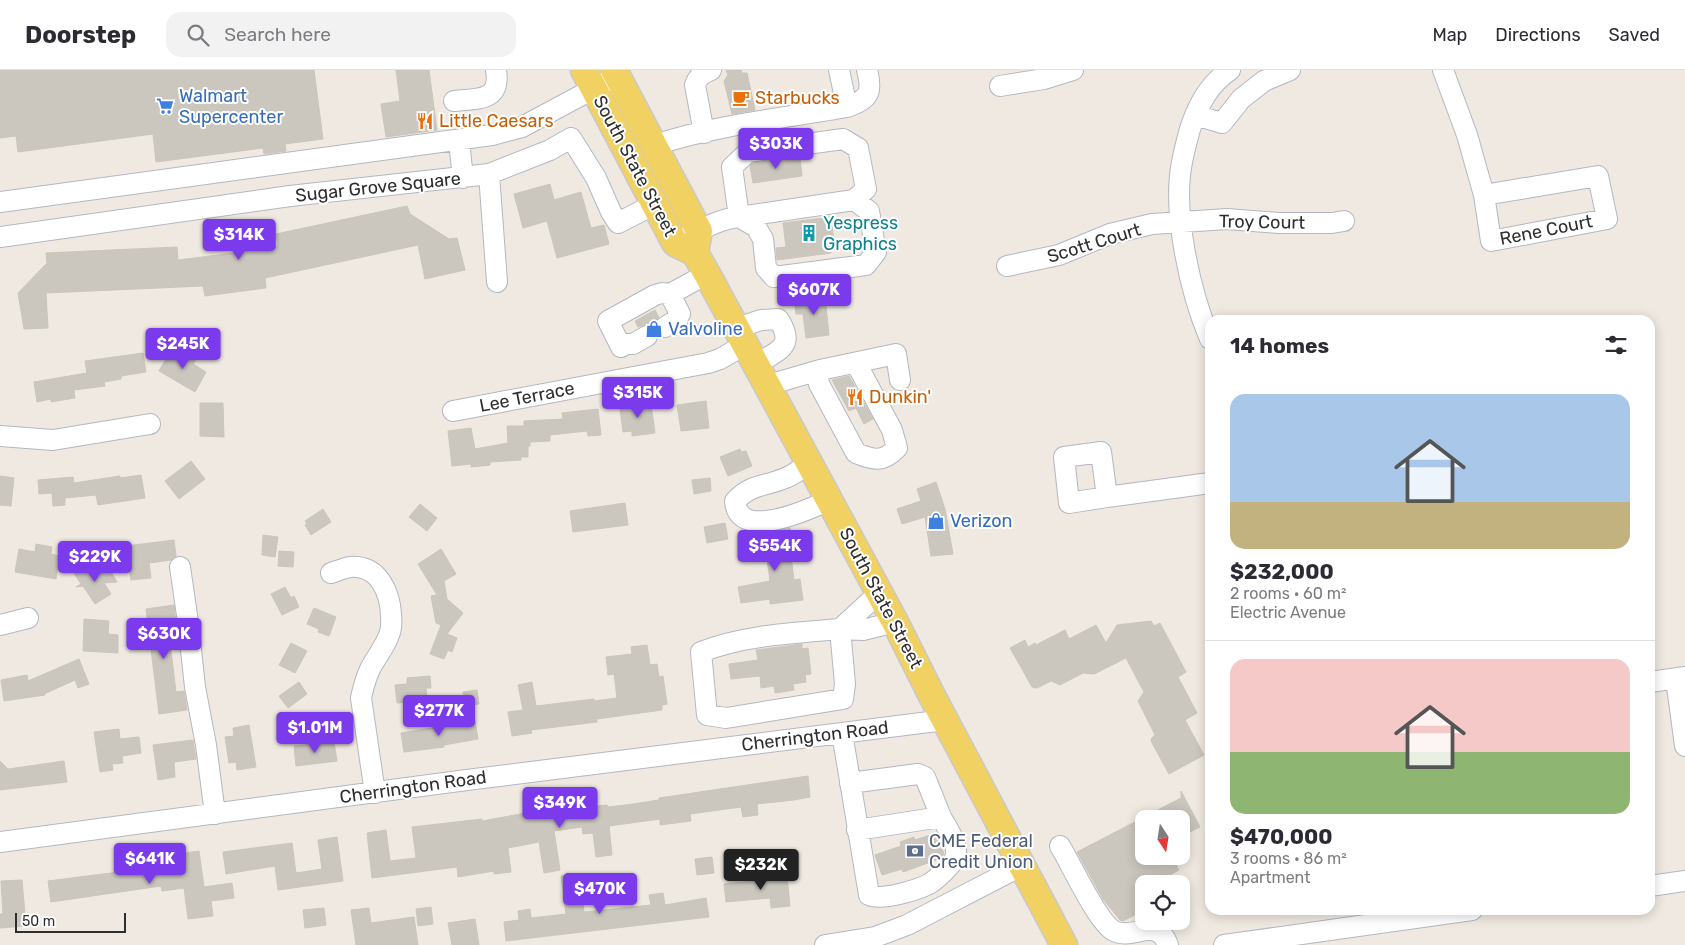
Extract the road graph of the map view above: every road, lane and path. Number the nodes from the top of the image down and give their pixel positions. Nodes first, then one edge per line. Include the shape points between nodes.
1 (496, 70) edge
2 (710, 70) edge
3 (839, 70) edge
4 (867, 70) edge
5 (1073, 70) edge
6 (1230, 70) edge
7 (1290, 70) edge
8 (1443, 70) edge
9 (606, 74) edge
10 (1000, 86) dead end
11 (454, 101) dead end
12 (847, 107) junction
13 (1195, 115) junction
14 (704, 133) junction
15 (459, 141) junction
16 (655, 146) junction
17 (489, 174) junction
18 (641, 177) junction
19 (463, 178) junction
20 (678, 192) junction
21 (1484, 195) junction
22 (854, 200) junction
23 (0, 202) edge
24 (655, 204) junction
25 (739, 217) junction
26 (1181, 222) junction
27 (1344, 222) dead end
28 (0, 237) edge
29 (694, 250) junction
30 (1007, 266) dead end
31 (497, 282) dead end
32 (670, 294) junction
33 (668, 321) dead end
34 (1205, 325) edge
35 (645, 334) dead end
36 (751, 355) junction
37 (856, 362) junction
38 (817, 371) junction
39 (900, 380) dead end
40 (453, 411) dead end
41 (150, 424) dead end
42 (0, 436) edge
43 (809, 464) junction
44 (1205, 484) edge
45 (1107, 497) dead end
46 (829, 500) junction
47 (180, 567) dead end
48 (331, 573) dead end
49 (879, 593) junction
50 (28, 618) dead end
51 (895, 622) junction
52 (0, 624) edge
53 (840, 629) junction
54 (1681, 678) edge
55 (1655, 681) edge
56 (726, 718) junction
57 (945, 720) junction
58 (842, 733) junction
59 (1685, 746) edge
60 (727, 747) junction
61 (850, 783) junction
62 (375, 793) junction
63 (215, 814) junction
64 (941, 817) junction
65 (857, 830) junction
66 (0, 842) edge
67 (1060, 846) dead end
68 (1023, 866) junction
69 (1685, 881) edge
70 (1655, 885) edge
71 (1437, 915) edge
72 (825, 945) edge
73 (1064, 945) edge
74 (1168, 945) edge
75 (1224, 945) edge

1 - 11 street via 497,81 488,97
2 - 14 street via 701,74 696,85
3 - 12 street
4 - 12 street via 871,84 868,95
5 - 10 street via 1044,79
6 - 13 street via 1210,88
7 - 13 street via 1264,82 1241,99 1222,122
8 - 21 street, Rene Court via 1467,135
9 - 15 street via 522,127
9 - 16 main road, South State Street
9 - 18 main road, South State Street
9 - 20 main road via 606,91 612,95 648,167
12 - 14 street
13 - 26 street via 1181,164
14 - 16 street
15 - 19 street
15 - 23 street
16 - 20 main road, South State Street
17 - 19 street, Sugar Grove Square
17 - 24 street, Sugar Grove Square via 550,150 571,138 596,178 618,223
17 - 31 street
18 - 24 main road, South State Street
18 - 29 main road via 663,197
19 - 28 street, Sugar Grove Square via 290,196
20 - 29 main road, South State Street
21 - 21 street, Rene Court via 1491,241 1607,219 1598,176
22 - 25 street
22 - 25 street via 866,189 858,148 843,139 748,152 732,167
22 - 25 street via 869,211 876,252 866,265 774,277 766,268 763,239 756,227
24 - 29 main road, South State Street
25 - 29 street via 724,219
26 - 27 street, Troy Court via 1227,219 1279,223
26 - 30 street, Scott Court via 1152,224 1110,234 1059,255
26 - 34 street via 1196,299
29 - 32 street
29 - 36 main road, South State Street
32 - 33 street via 680,314
32 - 35 street via 655,295 608,321 621,347 630,338
36 - 38 street, Lee Terrace
36 - 40 street, Lee Terrace
36 - 43 main road, South State Street
37 - 38 street, Lee Terrace
37 - 38 street via 896,442 897,448 890,456 876,460 856,453 819,384
37 - 39 street, Lee Terrace via 896,354
41 - 42 street via 53,440
43 - 46 main road, South State Street
43 - 46 street via 787,478 744,492 735,501 736,510 740,516 750,520 768,520 789,517
44 - 45 street
46 - 49 main road, South State Street
47 - 63 street
48 - 62 street via 349,567 368,571 383,582 389,599 392,616 390,634 370,669 362,698
49 - 51 main road, South State Street
49 - 53 street
50 - 52 street
51 - 53 street via 863,630
51 - 57 main road, South State Street
53 - 56 street via 845,684 843,699
53 - 56 street via 782,634 720,645 701,652 707,715
54 - 55 street
54 - 59 street
56 - 60 street
57 - 58 street, Cherrington Road
57 - 68 main road, South State Street
58 - 60 street, Cherrington Road
58 - 61 street
60 - 62 street, Cherrington Road
61 - 64 street via 922,775
61 - 65 street
62 - 63 street, Cherrington Road
63 - 66 street, Cherrington Road
64 - 65 street
64 - 65 street via 955,843 953,863 930,884 892,896 869,894
67 - 74 street via 1107,926 1119,934 1151,930 1162,934
68 - 72 street via 907,925 875,937
68 - 73 main road, South State Street
69 - 70 street
71 - 75 street

